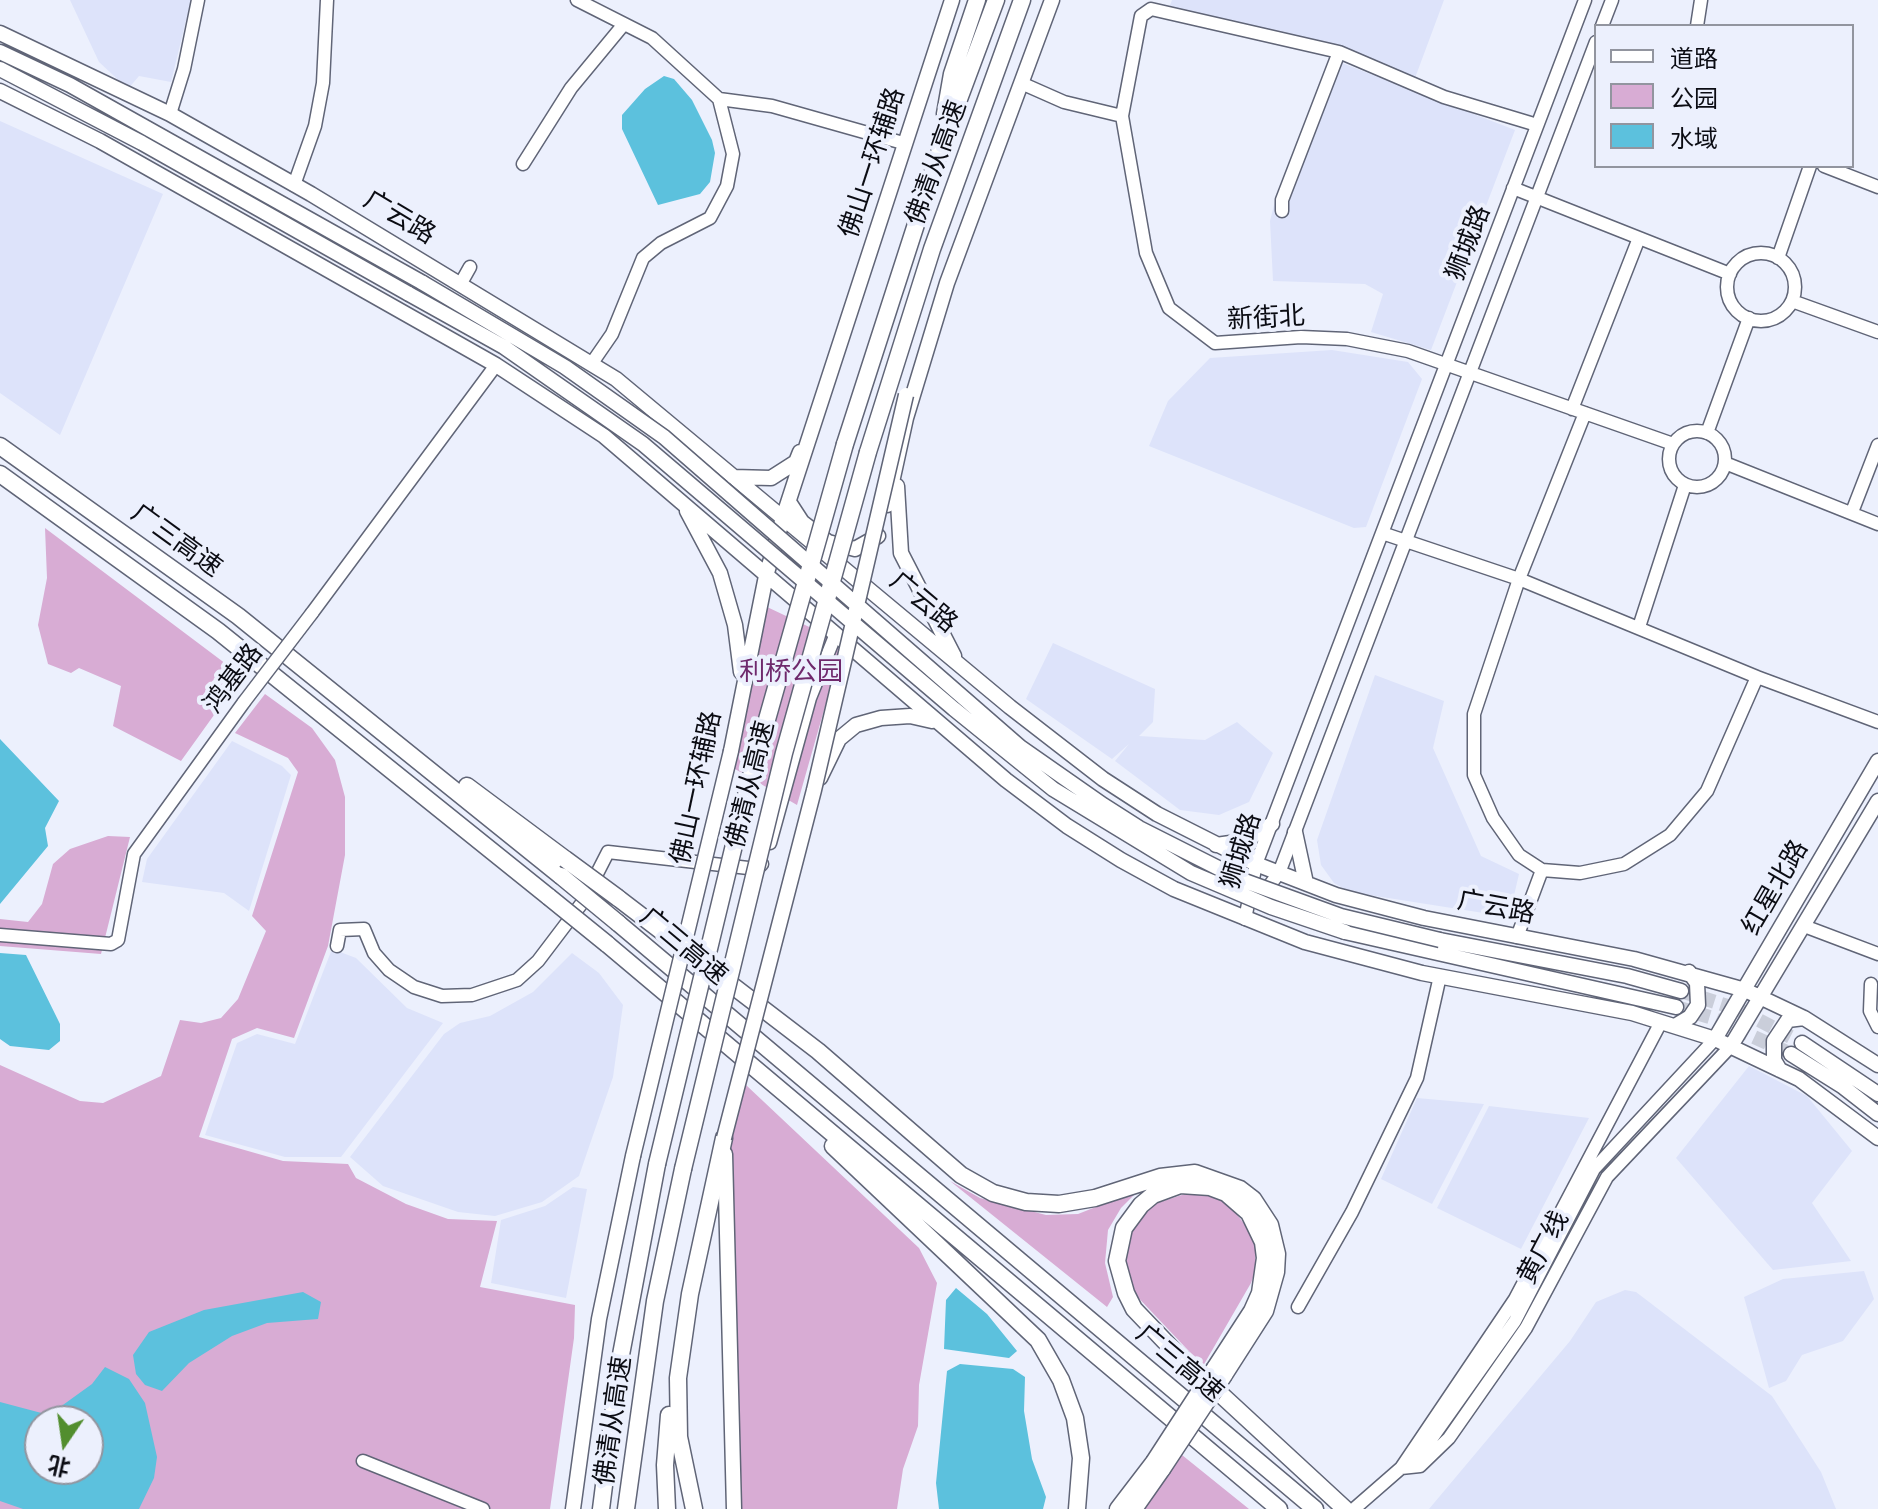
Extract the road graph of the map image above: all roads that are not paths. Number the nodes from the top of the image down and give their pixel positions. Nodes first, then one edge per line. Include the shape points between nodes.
1 (198, 0) edge
2 (327, 0) edge
3 (577, 0) edge
4 (952, 0) edge
5 (977, 0) edge
6 (996, 0) edge
7 (1022, 0) edge
8 (1052, 0) edge
9 (1585, 0) edge
10 (1612, 0) edge
11 (1701, 0) edge
12 (624, 24) junction
13 (1603, 24) edge
14 (1697, 24) edge
15 (0, 33) edge
16 (1594, 47) edge
17 (0, 52) edge
18 (1339, 52) junction
19 (0, 69) edge
20 (99, 78) junction
21 (1021, 83) junction
22 (0, 91) edge
23 (719, 99) junction
24 (170, 114) junction
25 (1122, 116) junction
26 (1537, 125) junction
27 (157, 133) junction
28 (100, 141) junction
29 (142, 143) junction
30 (903, 143) junction
31 (940, 150) junction
32 (523, 164) dead end
33 (1809, 168) edge
34 (1829, 168) edge
35 (294, 185) junction
36 (1878, 187) edge
37 (1513, 188) junction
38 (1536, 198) junction
39 (1282, 211) dead end
40 (1639, 238) junction
41 (1778, 258) junction
42 (470, 267) dead end
43 (1730, 274) junction
44 (461, 283) junction
45 (947, 283) junction
46 (1792, 301) junction
47 (1749, 318) junction
48 (1878, 332) edge
49 (592, 363) junction
50 (1447, 364) junction
51 (496, 365) junction
52 (1469, 372) junction
53 (1579, 411) junction
54 (1707, 433) junction
55 (808, 438) junction
56 (1673, 444) junction
57 (1878, 445) edge
58 (0, 446) edge
59 (899, 458) junction
60 (1725, 463) junction
61 (0, 474) edge
62 (733, 477) junction
63 (1685, 485) junction
64 (680, 501) junction
65 (789, 502) junction
66 (1852, 512) junction
67 (783, 518) junction
68 (1878, 524) edge
69 (1385, 534) junction
70 (1405, 541) junction
71 (766, 576) junction
72 (1519, 579) junction
73 (1639, 627) junction
74 (835, 636) junction
75 (941, 649) junction
76 (957, 664) junction
77 (1757, 677) junction
78 (742, 689) junction
79 (898, 689) junction
80 (333, 691) junction
81 (936, 722) junction
82 (1878, 722) edge
83 (1878, 761) edge
84 (814, 790) junction
85 (1878, 801) edge
86 (1272, 824) junction
87 (1295, 832) junction
88 (1216, 845) junction
89 (1256, 864) junction
90 (1542, 870) junction
91 (1279, 873) junction
92 (1306, 883) junction
93 (1245, 919) junction
94 (1804, 926) junction
95 (0, 935) edge
96 (1517, 937) junction
97 (337, 946) dead end
98 (1878, 954) edge
99 (1689, 972) junction
100 (1440, 976) junction
101 (1871, 984) dead end
102 (1745, 990) junction
103 (1681, 991) tunnel mouth
104 (1763, 998) junction
105 (1676, 1007) tunnel mouth
106 (1804, 1018) junction
107 (1668, 1024) junction
108 (1878, 1027) edge
109 (1715, 1039) junction
110 (1802, 1043) tunnel mouth
111 (1731, 1046) junction
112 (1791, 1054) tunnel mouth
113 (1878, 1065) edge
114 (1780, 1070) junction
115 (773, 1085) junction
116 (1878, 1094) edge
117 (1878, 1114) edge
118 (724, 1138) junction
119 (1878, 1138) edge
120 (1298, 1307) dead end
121 (652, 1322) junction
122 (1220, 1372) junction
123 (678, 1378) junction
124 (363, 1461) dead end
125 (1158, 1466) junction
126 (1401, 1468) junction
127 (483, 1509) edge
128 (573, 1509) edge
129 (601, 1509) edge
130 (626, 1509) edge
131 (635, 1509) edge
132 (667, 1509) edge
133 (694, 1509) edge
134 (734, 1509) edge
135 (1077, 1509) edge
136 (1118, 1509) edge
137 (1134, 1509) edge
138 (1279, 1509) edge
139 (1315, 1509) edge
140 (1345, 1509) edge
141 (1354, 1509) edge

1 - 24 street
2 - 35 street via 318,110
3 - 12 street
4 - 30 main road, 佛山一环辅路
5 - 31 highway via 952,74
6 - 31 highway, 佛清从高速
7 - 121 highway, 佛清从高速, bridge via 932,249 868,452 758,854 677,1192
8 - 21 main road
9 - 26 street, 狮城路
10 - 13 street
11 - 14 street
12 - 23 street via 652,38
12 - 32 street via 571,88
15 - 20 main road, 广云路
16 - 38 street, 狮城路
17 - 27 main road, 广云路
18 - 25 street, 新街北 via 1151,9 1141,16
18 - 26 street via 1444,97
18 - 39 street
19 - 29 main road
20 - 24 main road, 广云路
20 - 27 main road
21 - 25 street via 1064,102
21 - 45 main road
22 - 28 main road
23 - 30 street via 772,106
23 - 49 street via 733,154 727,186 710,218 643,258 612,334
24 - 35 main road, 广云路
25 - 50 street, 新街北 via 1146,253 1169,308 1180,317 1215,343 1347,339
26 - 37 street, 狮城路
27 - 103 main road, 广云路, bridge via 565,367 664,437 1020,747 1161,840 1254,884 1341,916
28 - 29 main road
28 - 51 main road
29 - 105 main road, bridge via 504,347 643,444 1053,789 1191,873 1345,932
30 - 55 main road, 佛山一环辅路
31 - 129 highway, 佛清从高速, bridge via 845,444 757,755 657,1164 620,1360
33 - 41 street
34 - 36 street
35 - 44 main road, 广云路
37 - 38 street
37 - 50 street, 狮城路
38 - 40 street
38 - 52 street, 狮城路
40 - 43 street
40 - 53 street
41 - 43 street via 1751,255
41 - 46 street via 1794,278
42 - 44 street
43 - 47 street via 1729,298
44 - 49 main road, 广云路
45 - 59 main road
45 - 84 main road, bridge via 923,336 906,395
46 - 47 street via 1776,317
46 - 48 street
47 - 54 street
49 - 62 main road, 广云路 via 633,391
50 - 52 street, 新街北
50 - 69 street, 狮城路
51 - 64 main road via 604,436
51 - 95 street, 鸿基路, bridge via 134,854 118,940 111,944
52 - 53 street, 新街北
52 - 70 street, 狮城路
53 - 56 street, 新街北
53 - 72 street
54 - 56 street via 1685,434
54 - 60 street via 1721,445
55 - 62 main road via 796,462 780,474
55 - 65 main road, 佛山一环辅路
56 - 63 street via 1669,467
57 - 66 street
58 - 80 highway, 广三高速 via 238,616
59 - 65 main road via 880,535 855,549 828,542 802,522
59 - 76 main road via 901,553
60 - 63 street via 1708,485
60 - 66 street
61 - 115 highway, 广三高速, bridge via 218,631 607,944
62 - 67 main road, 广云路
63 - 73 street
64 - 71 main road
64 - 78 main road via 720,573 735,625
65 - 67 main road, 佛山一环辅路
66 - 68 street
67 - 71 main road, 佛山一环辅路
67 - 75 main road, 广云路
69 - 70 street
69 - 86 street, 狮城路
70 - 72 street
70 - 87 street, 狮城路
71 - 74 main road
71 - 78 main road, 佛山一环辅路
72 - 73 street
72 - 90 street via 1474,714 1474,775 1493,818 1519,855
73 - 77 street
74 - 79 main road
74 - 97 street via 810,698 765,860 757,869 608,852 582,903 538,961 517,980 472,995 442,996 414,987 374,953 364,929 340,930
75 - 76 main road, 广云路
75 - 79 main road via 925,647 909,657
76 - 88 main road, 广云路 via 1103,779
77 - 82 street
77 - 90 street via 1707,791 1670,835 1624,864 1580,873
78 - 128 main road, 佛山一环辅路, bridge via 599,1319
79 - 81 main road
80 - 122 highway, bridge via 769,1012 939,1157 985,1189 1026,1202 1059,1204 1195,1173 1240,1189 1270,1225 1276,1272 1265,1311
80 - 139 highway, 广三高速, bridge via 618,923
81 - 84 main road, bridge via 910,716 856,725 839,739
81 - 93 main road via 1067,826 1174,889
83 - 102 main road, 红星北路
84 - 118 main road, bridge
85 - 94 main road, 红星北路
86 - 88 main road via 1245,841
86 - 89 street, 狮城路
87 - 91 street, 狮城路
87 - 92 main road
88 - 89 main road, 广云路
89 - 91 main road, 广云路
89 - 93 street, 狮城路
90 - 96 street
91 - 92 main road, 广云路
91 - 93 street, 狮城路
92 - 96 main road, 广云路 via 1424,918
93 - 100 main road via 1365,961
94 - 98 street
94 - 104 main road, 红星北路
96 - 99 main road, 广云路
99 - 102 main road, 广云路
99 - 107 main road via 1697,983 1698,1005 1690,1017
100 - 107 main road via 1547,994
100 - 120 street via 1417,1078 1352,1212
101 - 108 street via 1870,1011
102 - 104 main road, 广云路
102 - 109 main road, 红星北路
104 - 106 main road, 广云路
104 - 111 main road, 红星北路
106 - 113 main road, 广云路
106 - 114 main road via 1788,1020 1774,1041
107 - 109 main road
107 - 126 street via 1515,1299
109 - 111 main road
109 - 126 street, 黄广线 via 1594,1169 1515,1321 1420,1455
110 - 116 main road
111 - 114 main road
111 - 126 street, 黄广线 via 1607,1177 1526,1328 1449,1438 1420,1466
112 - 117 main road
114 - 119 main road
115 - 135 highway via 1038,1340 1075,1418 1081,1458
115 - 138 highway, 广三高速
118 - 123 highway via 690,1294
118 - 134 main road
121 - 130 highway, 佛清从高速
121 - 131 highway
122 - 125 highway, bridge
122 - 140 highway via 1260,1293 1263,1242 1239,1202 1210,1187 1180,1185 1153,1195 1124,1228 1117,1261 1134,1309
123 - 132 highway via 666,1446
123 - 133 highway via 679,1437
124 - 127 street
125 - 136 highway
125 - 137 highway
126 - 141 street, 黄广线

